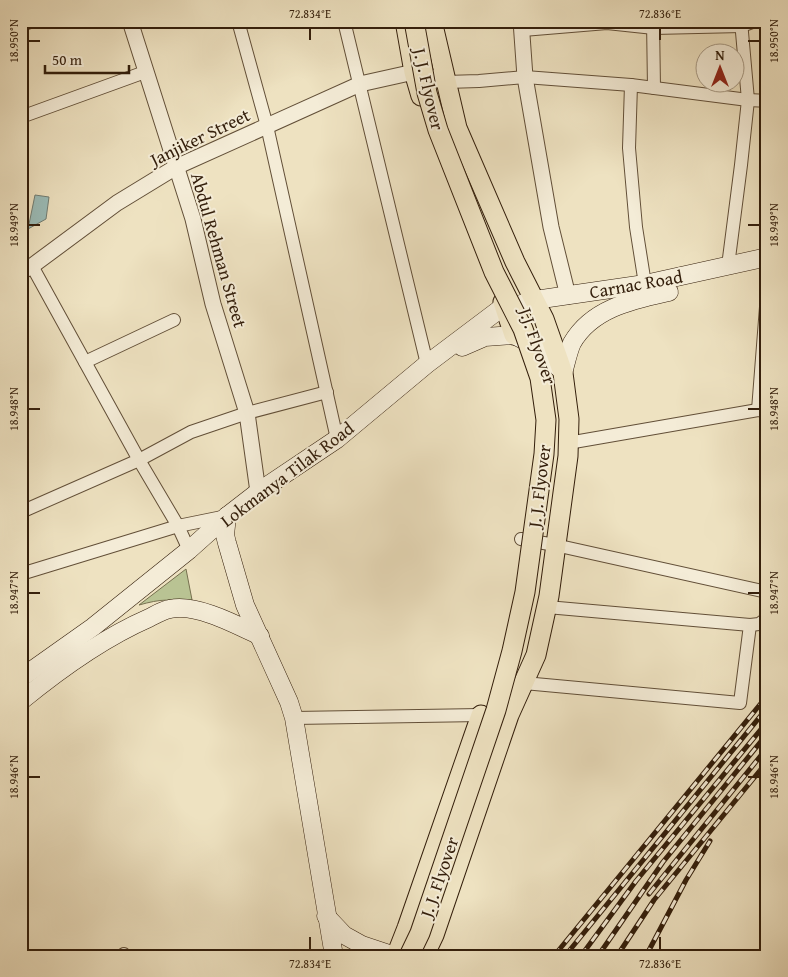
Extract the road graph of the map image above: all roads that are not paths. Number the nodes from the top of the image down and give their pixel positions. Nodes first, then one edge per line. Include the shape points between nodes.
1 (32, 21) edge
2 (130, 21) edge
3 (238, 21) edge
4 (344, 21) edge
5 (405, 21) edge
6 (414, 21) edge
7 (421, 21) edge
8 (432, 21) edge
9 (755, 21) edge
10 (608, 22) edge
11 (742, 24) edge
12 (21, 25) edge
13 (653, 25) edge
14 (522, 26) edge
15 (145, 72) junction
16 (414, 72) junction
17 (525, 76) junction
18 (446, 82) junction
19 (360, 84) junction
20 (631, 85) junction
21 (654, 88) junction
22 (748, 100) junction
23 (767, 101) edge
24 (21, 116) edge
25 (267, 126) junction
26 (176, 167) junction
27 (767, 257) edge
28 (728, 266) junction
29 (27, 269) edge
30 (767, 269) edge
31 (645, 284) junction
32 (767, 294) edge
33 (568, 296) junction
34 (535, 300) junction
35 (504, 306) junction
36 (174, 320) dead end
37 (514, 336) junction
38 (85, 362) junction
39 (427, 364) junction
40 (563, 373) junction
41 (327, 392) junction
42 (762, 410) edge
43 (247, 413) junction
44 (337, 439) junction
45 (568, 443) junction
46 (139, 460) junction
47 (258, 492) junction
48 (21, 512) edge
49 (227, 516) junction
50 (178, 526) junction
51 (522, 539) dead end
52 (555, 545) junction
53 (189, 550) junction
54 (21, 574) edge
55 (767, 592) edge
56 (546, 607) junction
57 (767, 618) edge
58 (750, 625) junction
59 (260, 636) junction
60 (21, 678) edge
61 (520, 687) junction
62 (21, 701) edge
63 (481, 715) joint
64 (294, 718) junction
65 (326, 916) junction
66 (434, 936) junction
67 (334, 956) edge
68 (396, 956) edge
69 (410, 956) edge
70 (424, 956) edge

1 - 12 street
2 - 15 street, Abdul Rehman Street
3 - 25 street
4 - 19 street
5 - 16 main road
6 - 69 main road, J. J. Flyover, bridge via 427,92 438,130 494,272 523,329 540,378 546,420 525,592 512,651 496,710
7 - 61 main road, J.J. Flyover via 434,90 447,132 505,266 535,325 552,375 558,420 557,455
8 - 18 main road
9 - 11 street
10 - 13 street
10 - 14 street
11 - 13 street
11 - 22 street
13 - 21 street
14 - 17 street
15 - 24 street
15 - 26 street, Abdul Rehman Street
16 - 18 street
16 - 19 street, Janjiker Street
16 - 35 main road via 449,178
17 - 18 street
17 - 20 street
17 - 33 street via 551,227
18 - 34 main road via 457,128 515,262
19 - 25 street, Janjiker Street
19 - 39 street
20 - 21 street
20 - 31 street via 629,148
21 - 22 street
22 - 23 street
22 - 28 street
25 - 26 street, Janjiker Street
25 - 41 street
26 - 29 street, Janjiker Street via 118,203
26 - 43 street, Abdul Rehman Street
27 - 28 main road, Carnac Road
28 - 31 main road, Carnac Road
29 - 38 street
30 - 40 main road, Carnac Road via 614,306 588,323 572,344
31 - 33 main road, Carnac Road
32 - 42 street
33 - 34 main road, Carnac Road
34 - 35 main road, Carnac Road
34 - 40 main road
35 - 37 main road
35 - 39 main road, Lokmanya Tilak Road
36 - 38 street
37 - 39 main road via 485,337
37 - 40 main road via 546,350
38 - 46 street
39 - 44 main road, Lokmanya Tilak Road
40 - 45 main road via 569,419
41 - 43 street
41 - 44 street
42 - 45 street
43 - 46 street via 190,432
43 - 47 street, Abdul Rehman Street
44 - 47 main road, Lokmanya Tilak Road
45 - 52 main road
46 - 48 street
46 - 50 street
47 - 49 main road, Lokmanya Tilak Road
49 - 50 street
49 - 53 main road, Lokmanya Tilak Road
49 - 59 main road via 225,535 245,606
50 - 53 street
50 - 54 street
51 - 52 street
52 - 55 street
52 - 56 main road
53 - 60 main road, Lokmanya Tilak Road via 93,627
56 - 58 street
56 - 61 main road via 536,655
57 - 58 street via 759,624
58 - 61 street via 740,703
59 - 62 main road via 218,616 170,608 122,630 76,659
59 - 64 main road
61 - 66 main road
63 - 64 street
63 - 68 main road
64 - 65 main road
65 - 67 main road
65 - 68 main road via 344,934 362,945
66 - 68 main road via 415,953
66 - 70 main road

